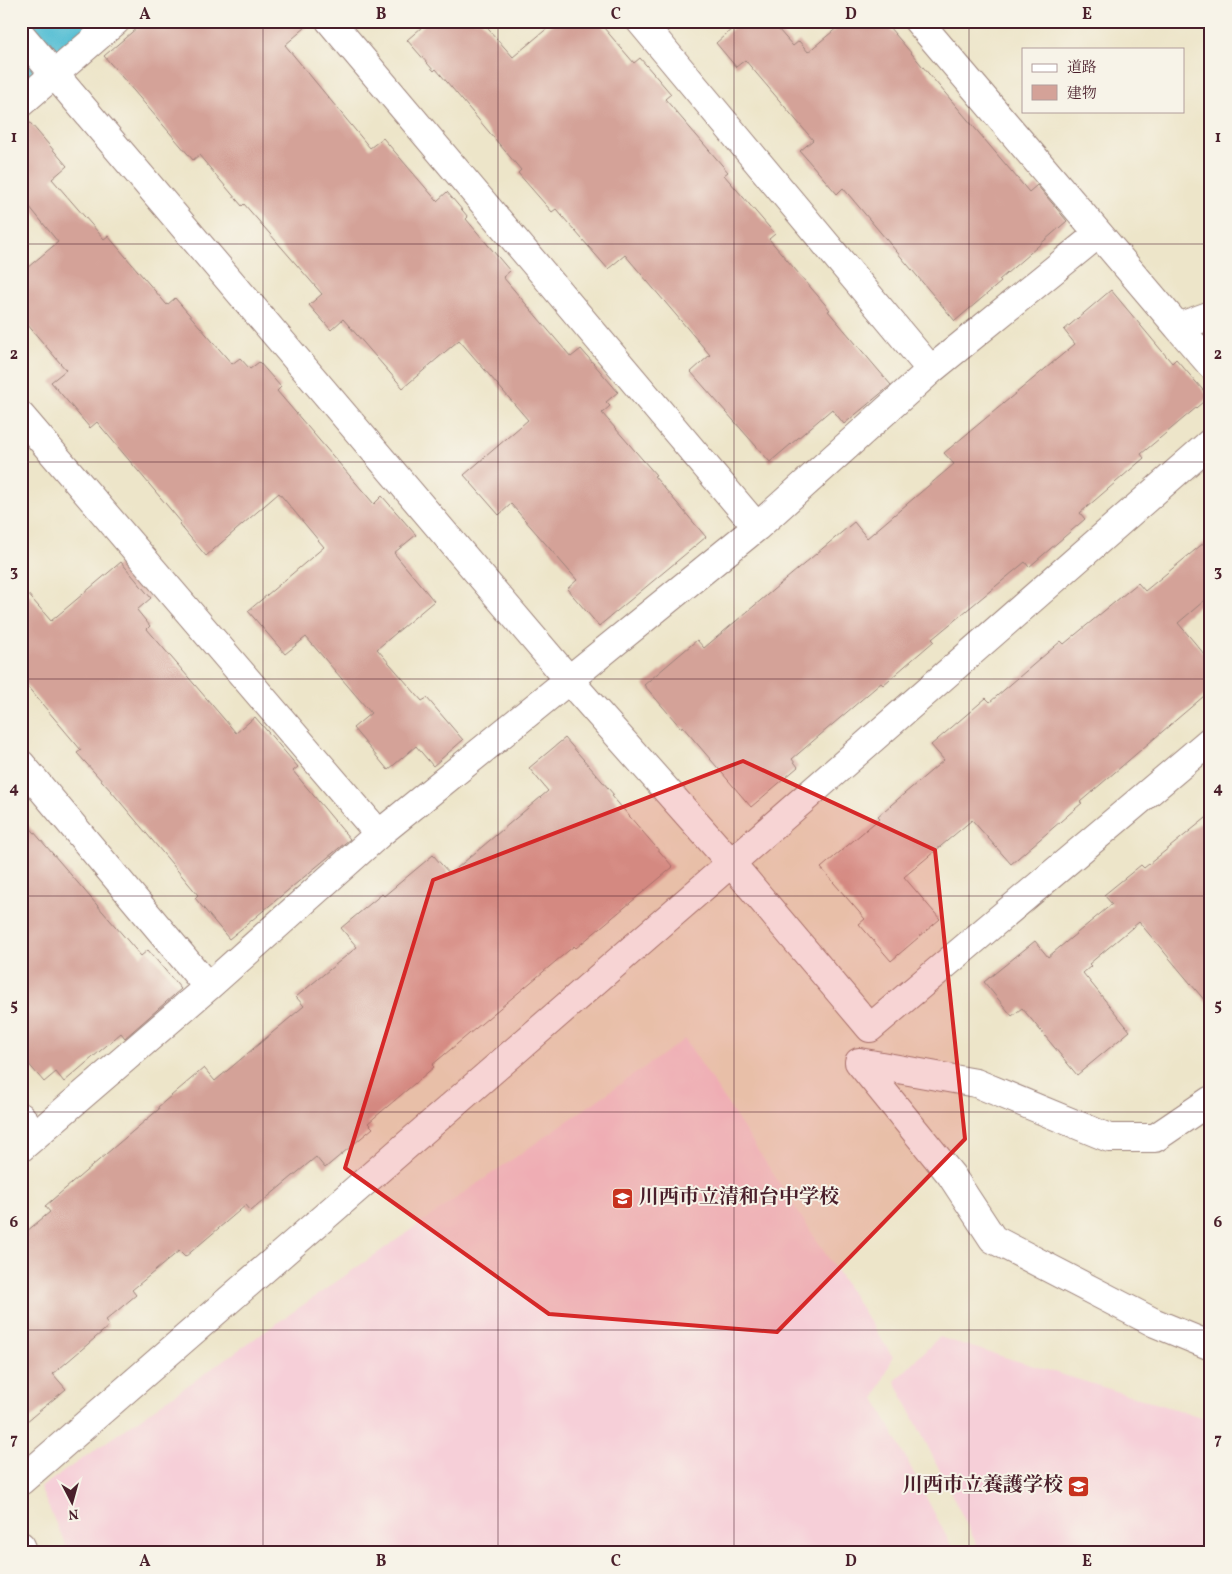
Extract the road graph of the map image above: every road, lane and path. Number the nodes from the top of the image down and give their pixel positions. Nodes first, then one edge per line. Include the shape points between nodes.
1 (116, 21) edge
2 (330, 21) edge
3 (640, 21) edge
4 (918, 21) edge
5 (21, 35) edge
6 (55, 74) junction
7 (21, 103) edge
8 (1098, 234) junction
9 (1211, 315) edge
10 (1178, 327) junction
11 (1211, 365) edge
12 (930, 370) junction
13 (21, 416) edge
14 (1211, 442) edge
15 (757, 527) junction
16 (568, 680) junction
17 (1211, 740) edge
18 (21, 764) edge
19 (379, 834) junction
20 (732, 863) junction
21 (208, 987) junction
22 (1211, 1100) edge
23 (26, 1133) edge
24 (1211, 1346) edge
25 (21, 1482) edge
26 (21, 1546) edge
27 (24, 1553) edge

1 - 6 street
2 - 15 street
3 - 12 street
4 - 8 street
5 - 6 street
6 - 7 street
6 - 16 street
8 - 10 street
8 - 12 street
9 - 10 street
10 - 11 street
12 - 15 street
13 - 19 street
14 - 20 street
15 - 16 street
16 - 19 street
16 - 20 street
17 - 20 street via 870,1028
18 - 21 street
19 - 21 street
20 - 25 street
21 - 23 street
22 - 24 street via 1155,1138 1109,1138 976,1083 859,1062 951,1175 993,1239 1155,1323
26 - 27 street

